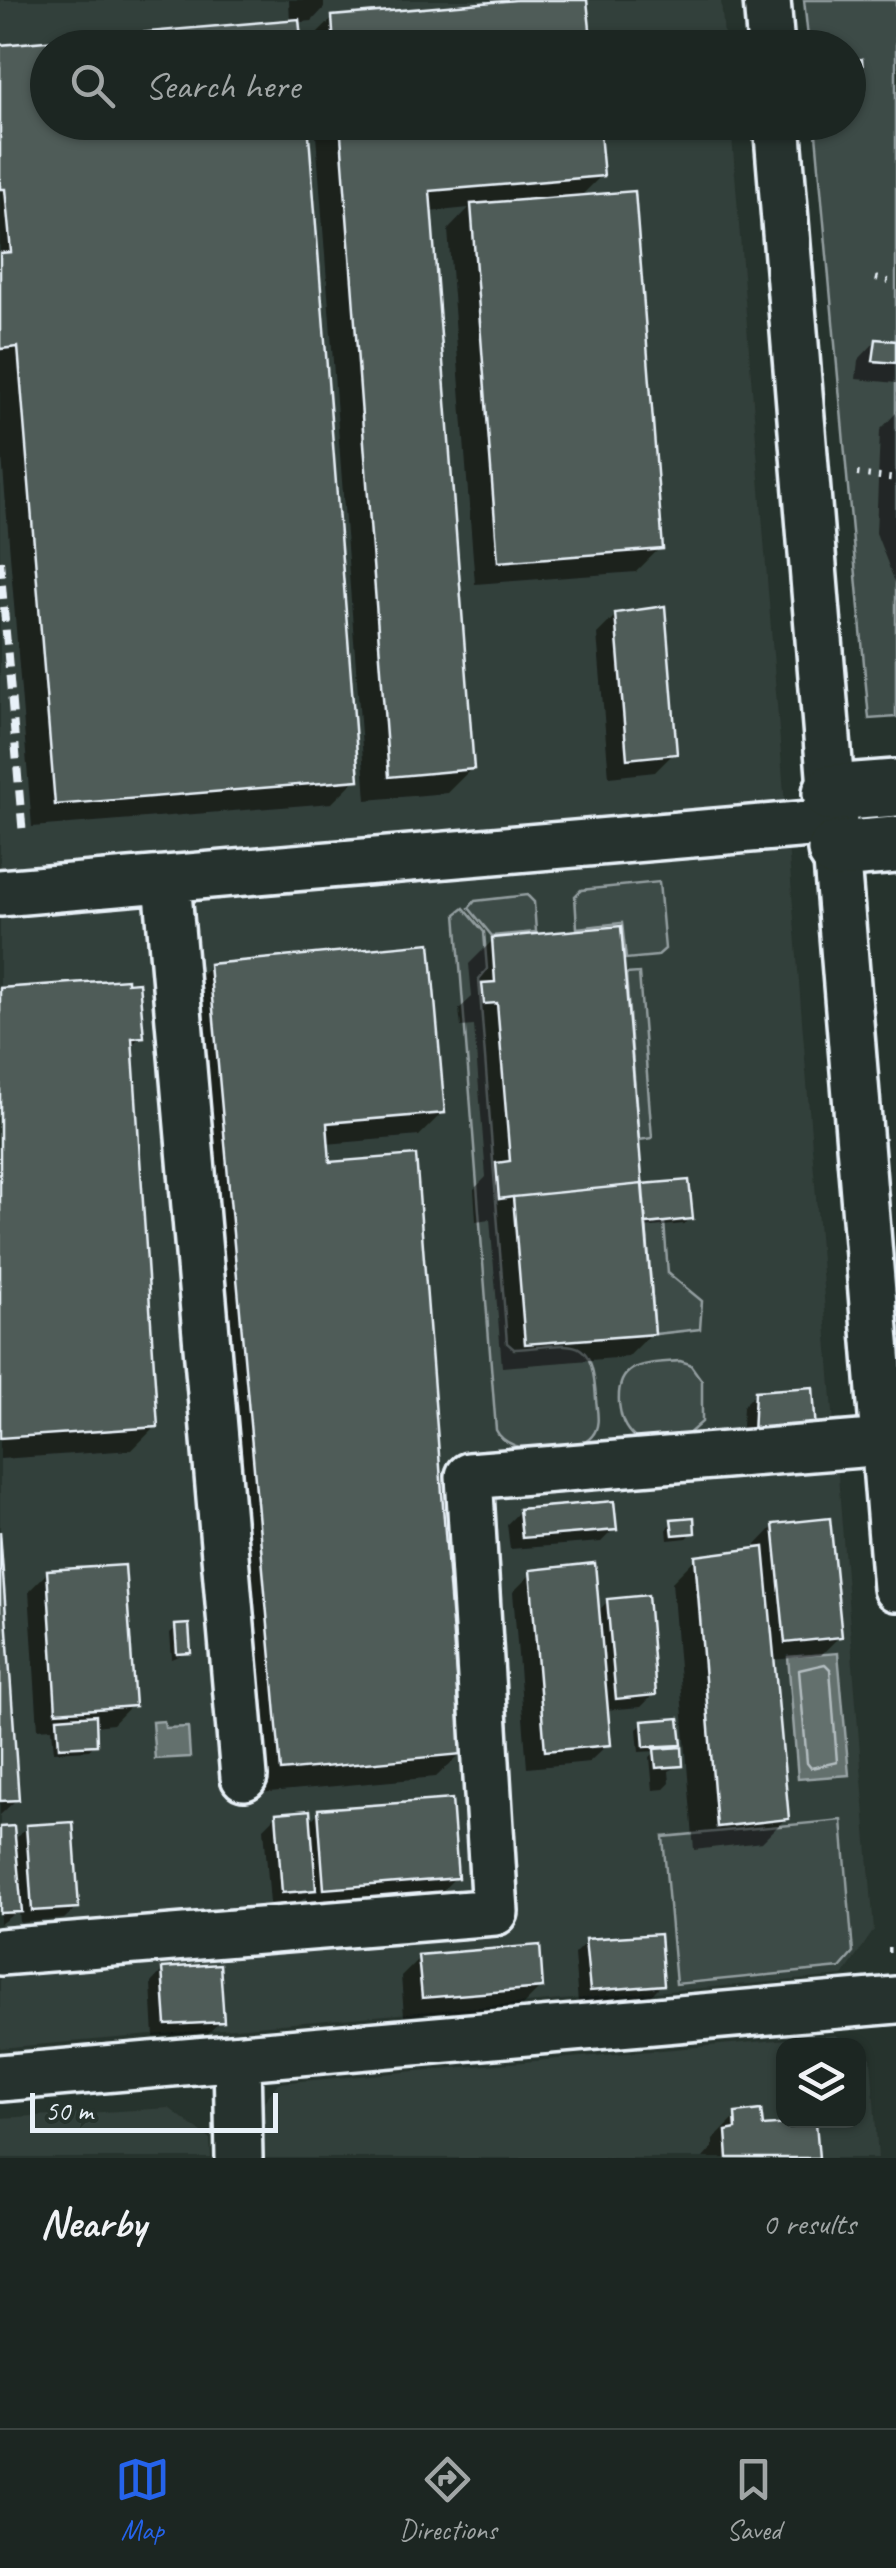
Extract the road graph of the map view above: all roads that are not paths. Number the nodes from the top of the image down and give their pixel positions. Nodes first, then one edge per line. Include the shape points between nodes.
1 (767, 0) edge
2 (770, 30) edge
3 (778, 140) edge
4 (896, 788) edge
5 (833, 822) junction
6 (896, 846) edge
7 (168, 880) junction
8 (0, 893) edge
9 (883, 1271) edge
10 (884, 1442) junction
11 (896, 1588) edge
12 (244, 1776) dead end
13 (0, 1952) edge
14 (896, 2000) edge
15 (237, 2058) junction
16 (0, 2078) edge
17 (239, 2158) edge

1 - 2 street
3 - 5 street
4 - 5 main road
5 - 6 main road
5 - 7 street
5 - 9 street
7 - 8 street
7 - 12 street
9 - 10 street
10 - 11 street
10 - 13 street via 469,1476 495,1912
14 - 15 street
15 - 16 street
15 - 17 street

